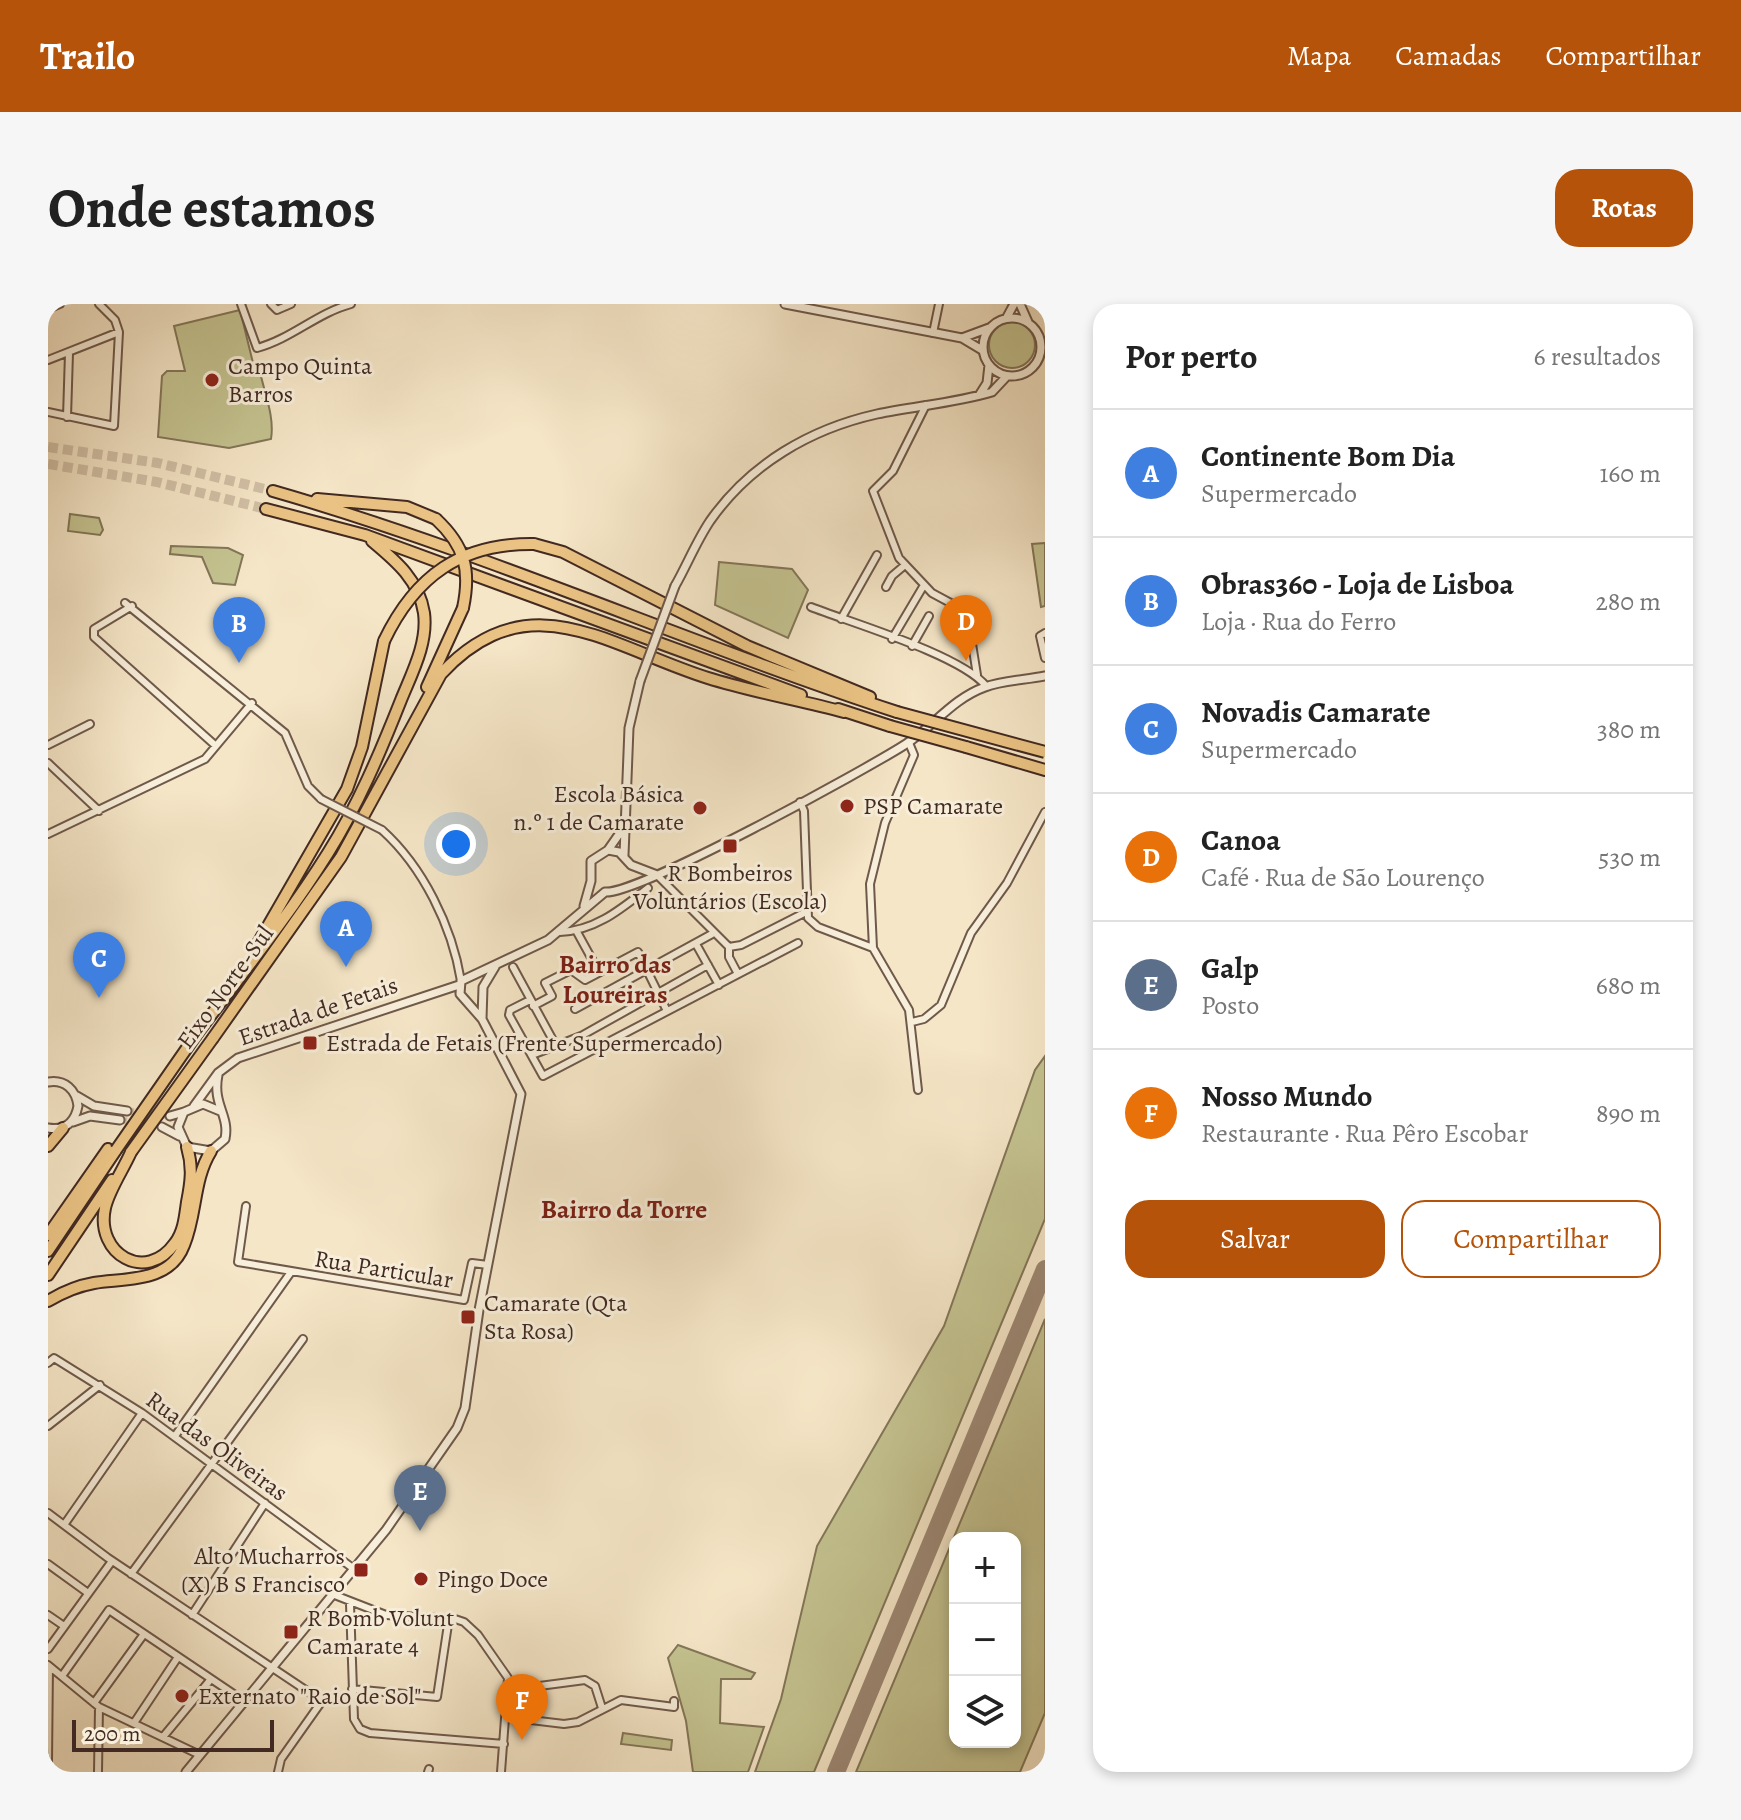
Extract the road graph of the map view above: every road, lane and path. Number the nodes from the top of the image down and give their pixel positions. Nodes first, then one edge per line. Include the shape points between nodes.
1 (60, 304) edge
2 (99, 304) edge
3 (241, 304) edge
4 (291, 304) edge
5 (351, 304) edge
6 (785, 304) edge
7 (939, 304) edge
8 (1014, 304) edge
9 (1020, 304) edge
10 (274, 307) edge
11 (48, 309) edge
12 (1007, 317) junction
13 (1028, 322) junction
14 (989, 328) junction
15 (1036, 329) junction
16 (119, 332) junction
17 (933, 333) junction
18 (1045, 334) edge
19 (962, 338) junction
20 (982, 350) junction
21 (69, 353) junction
22 (1042, 357) edge
23 (48, 360) edge
24 (989, 365) junction
25 (1007, 376) junction
26 (980, 394) junction
27 (926, 405) junction
28 (48, 412) edge
29 (67, 417) junction
30 (273, 491) tunnel mouth
31 (291, 496) junction
32 (266, 509) tunnel mouth
33 (365, 535) junction
34 (877, 555) dead end
35 (905, 565) junction
36 (924, 585) junction
37 (886, 587) dead end
38 (811, 607) dead end
39 (929, 616) dead end
40 (841, 619) junction
41 (1042, 634) edge
42 (892, 639) junction
43 (912, 646) junction
44 (1045, 658) edge
45 (977, 675) junction
46 (1045, 676) edge
47 (986, 686) junction
48 (252, 703) junction
49 (418, 711) junction
50 (893, 711) junction
51 (844, 712) junction
52 (90, 724) dead end
53 (909, 743) junction
54 (48, 745) edge
55 (216, 746) junction
56 (1045, 752) edge
57 (48, 763) edge
58 (1045, 770) edge
59 (800, 802) junction
60 (99, 811) junction
61 (1045, 812) edge
62 (623, 828) junction
63 (48, 834) edge
64 (608, 850) junction
65 (624, 855) junction
66 (631, 865) junction
67 (657, 875) junction
68 (591, 881) junction
69 (627, 885) junction
70 (648, 888) dead end
71 (605, 892) junction
72 (583, 909) junction
73 (806, 912) junction
74 (560, 932) junction
75 (577, 932) junction
76 (712, 934) junction
77 (798, 943) dead end
78 (696, 944) junction
79 (729, 947) junction
80 (873, 948) junction
81 (496, 965) junction
82 (708, 965) junction
83 (513, 967) dead end
84 (647, 971) junction
85 (599, 972) junction
86 (738, 974) junction
87 (238, 979) junction
88 (465, 980) junction
89 (719, 985) junction
90 (482, 991) junction
91 (434, 993) junction
92 (658, 993) junction
93 (464, 999) junction
94 (532, 1003) junction
95 (575, 1009) dead end
96 (667, 1011) junction
97 (482, 1019) junction
98 (912, 1022) junction
99 (581, 1036) junction
100 (555, 1044) junction
101 (589, 1052) junction
102 (532, 1055) junction
103 (48, 1073) edge
104 (218, 1073) junction
105 (51, 1082) edge
106 (918, 1090) dead end
107 (77, 1096) junction
108 (194, 1106) junction
109 (127, 1111) tunnel mouth
110 (220, 1111) junction
111 (184, 1112) junction
112 (170, 1116) tunnel mouth
113 (120, 1120) tunnel mouth
114 (67, 1125) junction
115 (162, 1127) tunnel mouth
116 (48, 1128) edge
117 (179, 1136) junction
118 (48, 1146) edge
119 (187, 1147) junction
120 (112, 1150) junction
121 (211, 1151) junction
122 (131, 1152) junction
123 (246, 1206) dead end
124 (48, 1235) edge
125 (48, 1251) edge
126 (488, 1265) junction
127 (291, 1272) junction
128 (48, 1275) edge
129 (48, 1301) edge
130 (303, 1339) dead end
131 (51, 1360) edge
132 (100, 1385) junction
133 (142, 1413) junction
134 (48, 1426) edge
135 (175, 1436) junction
136 (211, 1463) junction
137 (265, 1503) junction
138 (48, 1513) edge
139 (64, 1525) junction
140 (112, 1561) junction
141 (48, 1564) edge
142 (354, 1569) junction
143 (131, 1574) junction
144 (88, 1593) junction
145 (332, 1594) junction
146 (350, 1604) junction
147 (48, 1615) edge
148 (192, 1615) junction
149 (449, 1618) junction
150 (64, 1626) junction
151 (144, 1634) junction
152 (48, 1649) edge
153 (178, 1657) junction
154 (49, 1665) edge
155 (270, 1668) junction
156 (62, 1676) junction
157 (211, 1679) junction
158 (352, 1689) junction
159 (509, 1690) junction
160 (244, 1701) junction
161 (674, 1701) dead end
162 (97, 1705) junction
163 (602, 1708) junction
164 (506, 1717) junction
165 (134, 1723) junction
166 (163, 1737) junction
167 (504, 1744) junction
168 (200, 1755) junction
169 (48, 1762) edge
170 (98, 1772) edge
171 (186, 1772) edge
172 (278, 1772) edge
173 (501, 1772) edge

1 - 11 street
2 - 16 street
3 - 5 street via 257,348
4 - 10 street
6 - 17 street
7 - 17 street
8 - 12 street
9 - 13 street
12 - 13 street
12 - 14 street
13 - 15 street
14 - 19 street
14 - 20 street
15 - 18 street
15 - 22 street
16 - 21 street
16 - 29 street via 114,426
17 - 19 street
19 - 20 street
20 - 24 street
21 - 23 street
21 - 29 street
22 - 25 street via 1023,374
24 - 25 street
24 - 26 street
25 - 26 street via 992,392
26 - 27 street
27 - 35 street via 893,471 873,491
27 - 62 street, bridge via 818,432 768,461 710,521 675,586 640,681 629,728
28 - 29 street
30 - 31 highway
31 - 49 highway, bridge via 407,507 436,519 451,533 467,564 463,608
31 - 50 highway via 394,527
32 - 33 highway
33 - 51 highway
33 - 87 highway via 409,575 420,595 424,629 419,655 370,776 329,850
34 - 40 street
35 - 36 street
35 - 37 street
36 - 42 street
36 - 45 street via 958,607 974,648
38 - 40 street
39 - 43 street
40 - 42 street
41 - 44 street
42 - 43 street
43 - 45 street
45 - 47 street
46 - 47 street
47 - 53 street via 956,701
48 - 55 street
48 - 55 street via 128,605 94,629 94,637
48 - 88 street, bridge via 285,733 308,786 321,799 382,830 417,868
49 - 51 highway via 462,651 502,629 536,624 571,627 709,678
49 - 122 highway, Eixo Norte-Sul, bridge via 341,857
50 - 56 highway, bridge
50 - 87 highway, bridge via 734,640 563,552 534,544 478,549 434,574 409,597 384,641 362,747 347,789
51 - 58 highway, bridge
52 - 54 street
53 - 59 street
53 - 80 street via 914,755 885,823 872,872
55 - 60 street via 205,759
57 - 60 street
59 - 67 street
59 - 73 street
60 - 63 street
61 - 98 street via 1007,883 971,933 941,1005
62 - 64 street
62 - 65 street
64 - 65 street
64 - 68 street via 591,861
65 - 66 street
66 - 67 street
66 - 69 street
67 - 69 street
67 - 76 street
68 - 71 street
68 - 72 street
69 - 71 street
70 - 75 street via 608,918
71 - 72 street, Estrada de Fetais
72 - 74 street, Estrada de Fetais
73 - 79 street
73 - 80 street via 818,927
74 - 75 street
74 - 81 street, Estrada de Fetais
75 - 85 street
76 - 78 street
76 - 79 street
77 - 86 street
78 - 82 street
78 - 84 street
79 - 86 street
80 - 98 street
81 - 88 street, Estrada de Fetais
81 - 90 street
82 - 89 street
82 - 92 street
83 - 94 street
84 - 85 street via 638,952
84 - 92 street
84 - 95 street
85 - 94 street via 585,980 571,970 545,983 552,996
86 - 89 street
87 - 120 highway, Eixo Norte-Sul, bridge
88 - 90 street
88 - 91 street, Estrada de Fetais
88 - 93 street
89 - 96 street
90 - 93 street via 475,1001
90 - 97 street
91 - 93 street, Estrada de Fetais
91 - 104 street, Estrada de Fetais via 238,1058
92 - 96 street
92 - 99 street
93 - 97 street
94 - 100 street
94 - 102 street via 509,1015
96 - 101 street
97 - 126 street via 521,1094
98 - 106 street
99 - 100 street
99 - 101 street
100 - 102 street
101 - 102 street via 543,1076
103 - 105 street
104 - 108 street, Estrada de Fetais
104 - 110 street, Estrada de Fetais via 215,1100
105 - 107 street via 64,1083
107 - 109 street via 94,1106
107 - 114 street via 76,1115
108 - 110 street
108 - 111 street
110 - 121 street via 225,1139
111 - 112 street
111 - 117 street
113 - 114 street via 90,1116
114 - 116 street
114 - 118 highway
115 - 117 street
117 - 119 street
119 - 121 street
119 - 122 highway via 193,1168 183,1229 159,1259 140,1264 123,1260 109,1247 103,1229 105,1207
120 - 124 highway
120 - 125 highway, Eixo Norte-Sul
121 - 129 highway via 201,1167 183,1250 164,1270 91,1283
122 - 128 highway, Eixo Norte-Sul
123 - 127 street, Rua Particular via 238,1262
126 - 127 street, Rua Particular via 472,1263 464,1300
126 - 142 street via 457,1428
127 - 135 street, Rua Particular
130 - 136 street
131 - 132 street, Rua das Oliveiras
132 - 133 street, Rua das Oliveiras
132 - 134 street
133 - 135 street, Rua das Oliveiras
133 - 139 street
135 - 136 street, Rua das Oliveiras
136 - 137 street, Rua das Oliveiras
136 - 143 street
137 - 142 street, Rua das Oliveiras
137 - 148 street
138 - 139 street
139 - 140 street
140 - 143 street
140 - 144 street
141 - 144 street
142 - 145 street
143 - 148 street
144 - 150 street
145 - 146 street
145 - 155 street
146 - 149 street via 386,1615
146 - 158 street
147 - 150 street
148 - 155 street
149 - 158 street via 437,1697
149 - 159 street via 464,1622 478,1635 508,1678
150 - 152 street
151 - 153 street
151 - 156 street via 109,1610
151 - 162 street
153 - 157 street
153 - 165 street
154 - 156 street
154 - 169 street
155 - 160 street
155 - 172 street via 322,1701 281,1759
156 - 162 street
157 - 160 street
157 - 166 street
158 - 167 street via 354,1719 370,1733
159 - 163 street via 585,1680 595,1686
159 - 164 street
160 - 168 street
161 - 163 street via 674,1707 621,1700
162 - 165 street
162 - 170 street
163 - 164 street via 572,1724
164 - 167 street
165 - 166 street
166 - 168 street
167 - 173 street
168 - 171 street

